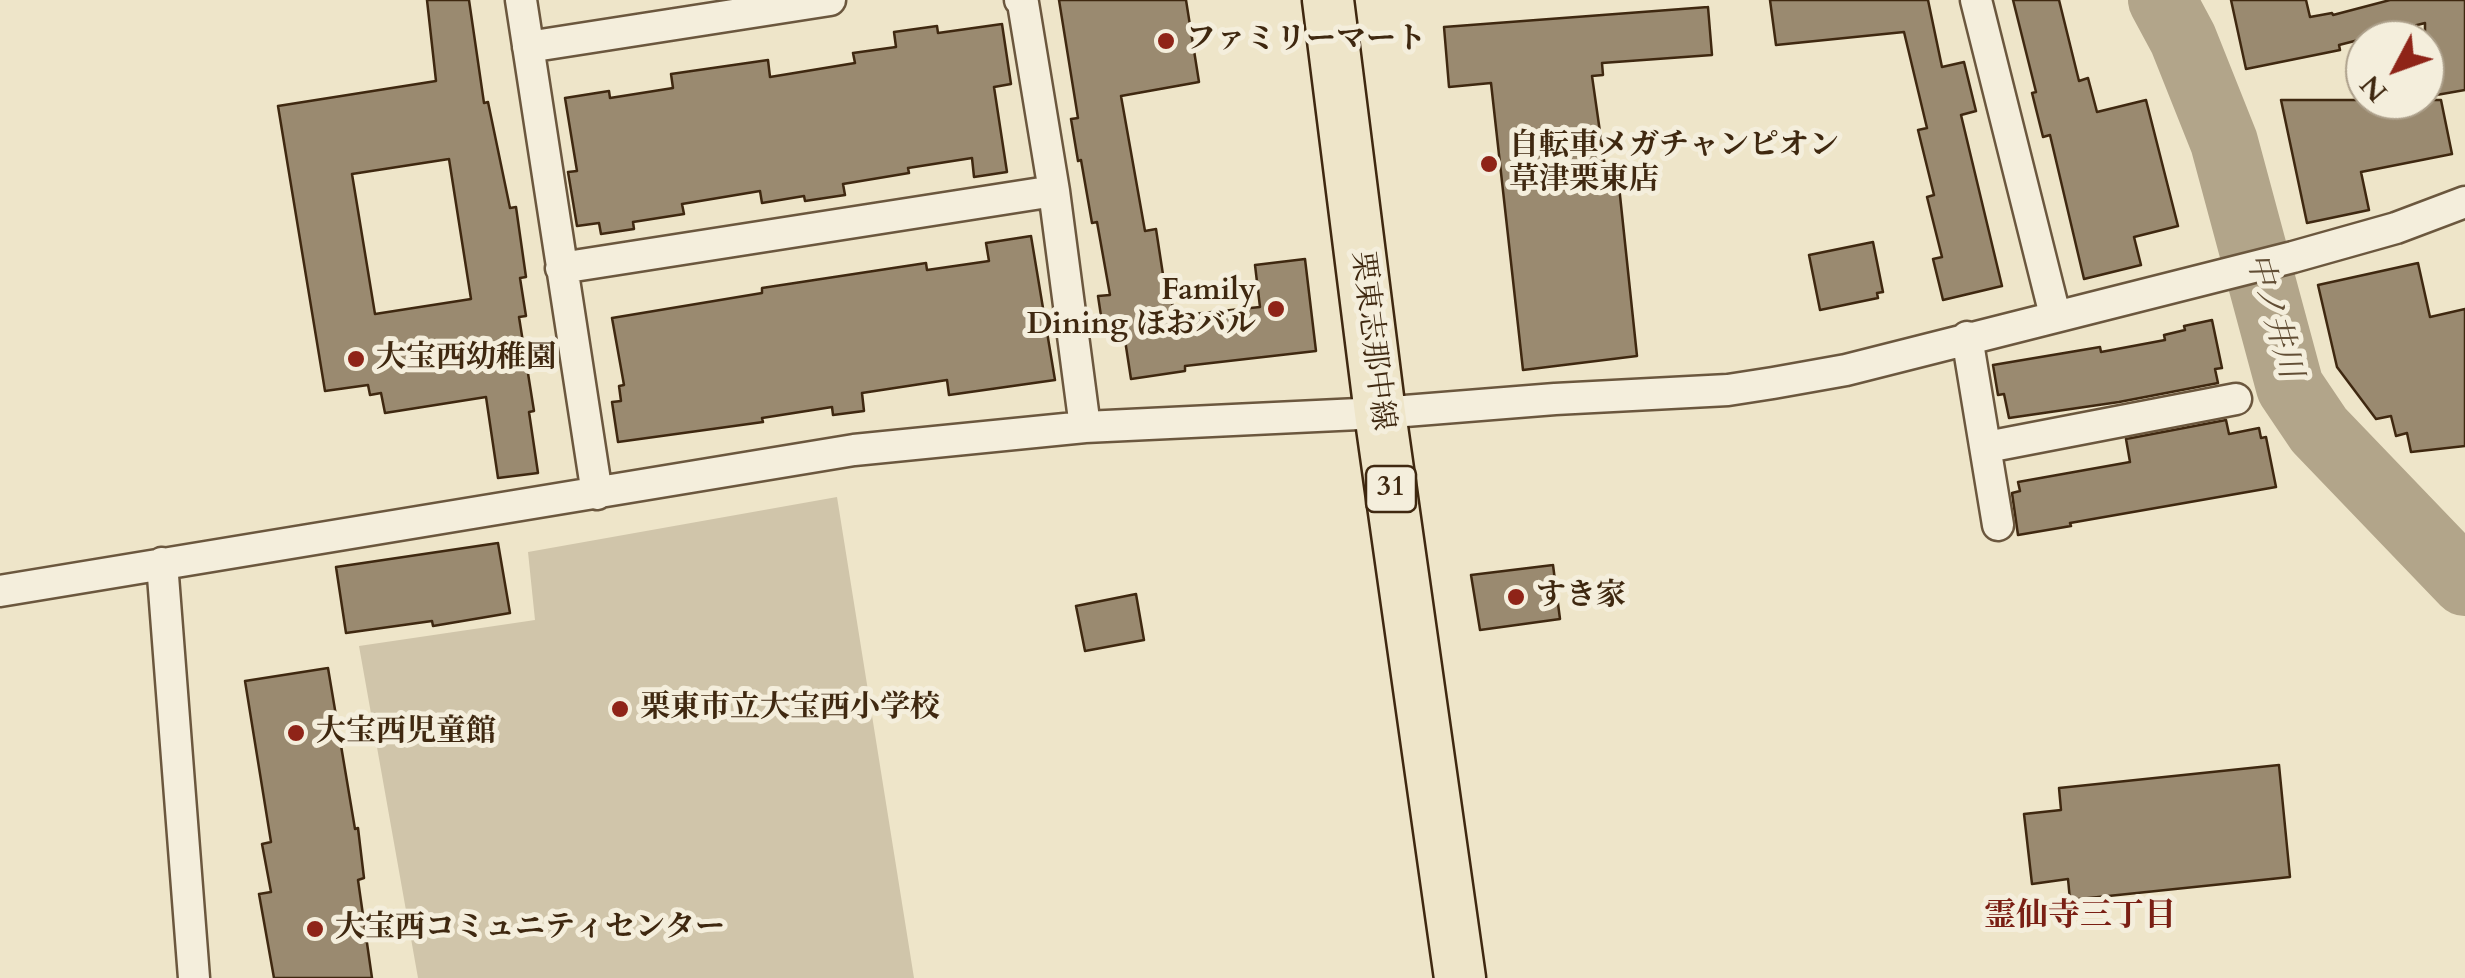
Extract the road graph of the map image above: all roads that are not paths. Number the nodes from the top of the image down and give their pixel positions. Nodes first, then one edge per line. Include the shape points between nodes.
1 (521, 0) edge
2 (830, 0) edge
3 (1020, 0) edge
4 (1328, 0) edge
5 (1976, 0) edge
6 (528, 47) junction
7 (1054, 192) junction
8 (2465, 202) edge
9 (561, 268) junction
10 (2055, 315) junction
11 (1968, 338) junction
12 (2236, 400) dead end
13 (1380, 413) junction
14 (1086, 427) junction
15 (1987, 447) junction
16 (597, 494) junction
17 (1998, 525) dead end
18 (162, 563) junction
19 (0, 591) edge
20 (194, 978) edge
21 (1460, 978) edge

1 - 6 street
2 - 6 street
3 - 7 street
4 - 13 main road, 栗東志那中線 / 31
5 - 10 street
6 - 9 street
7 - 9 street
7 - 14 street
8 - 10 street via 2293,257
9 - 16 street
10 - 11 street
11 - 13 street via 1846,370 1728,390
11 - 15 street
12 - 15 street
13 - 14 street
13 - 21 main road, 栗東志那中線 / 31
14 - 16 street via 854,450
15 - 17 street
16 - 18 street
18 - 19 street
18 - 20 street

